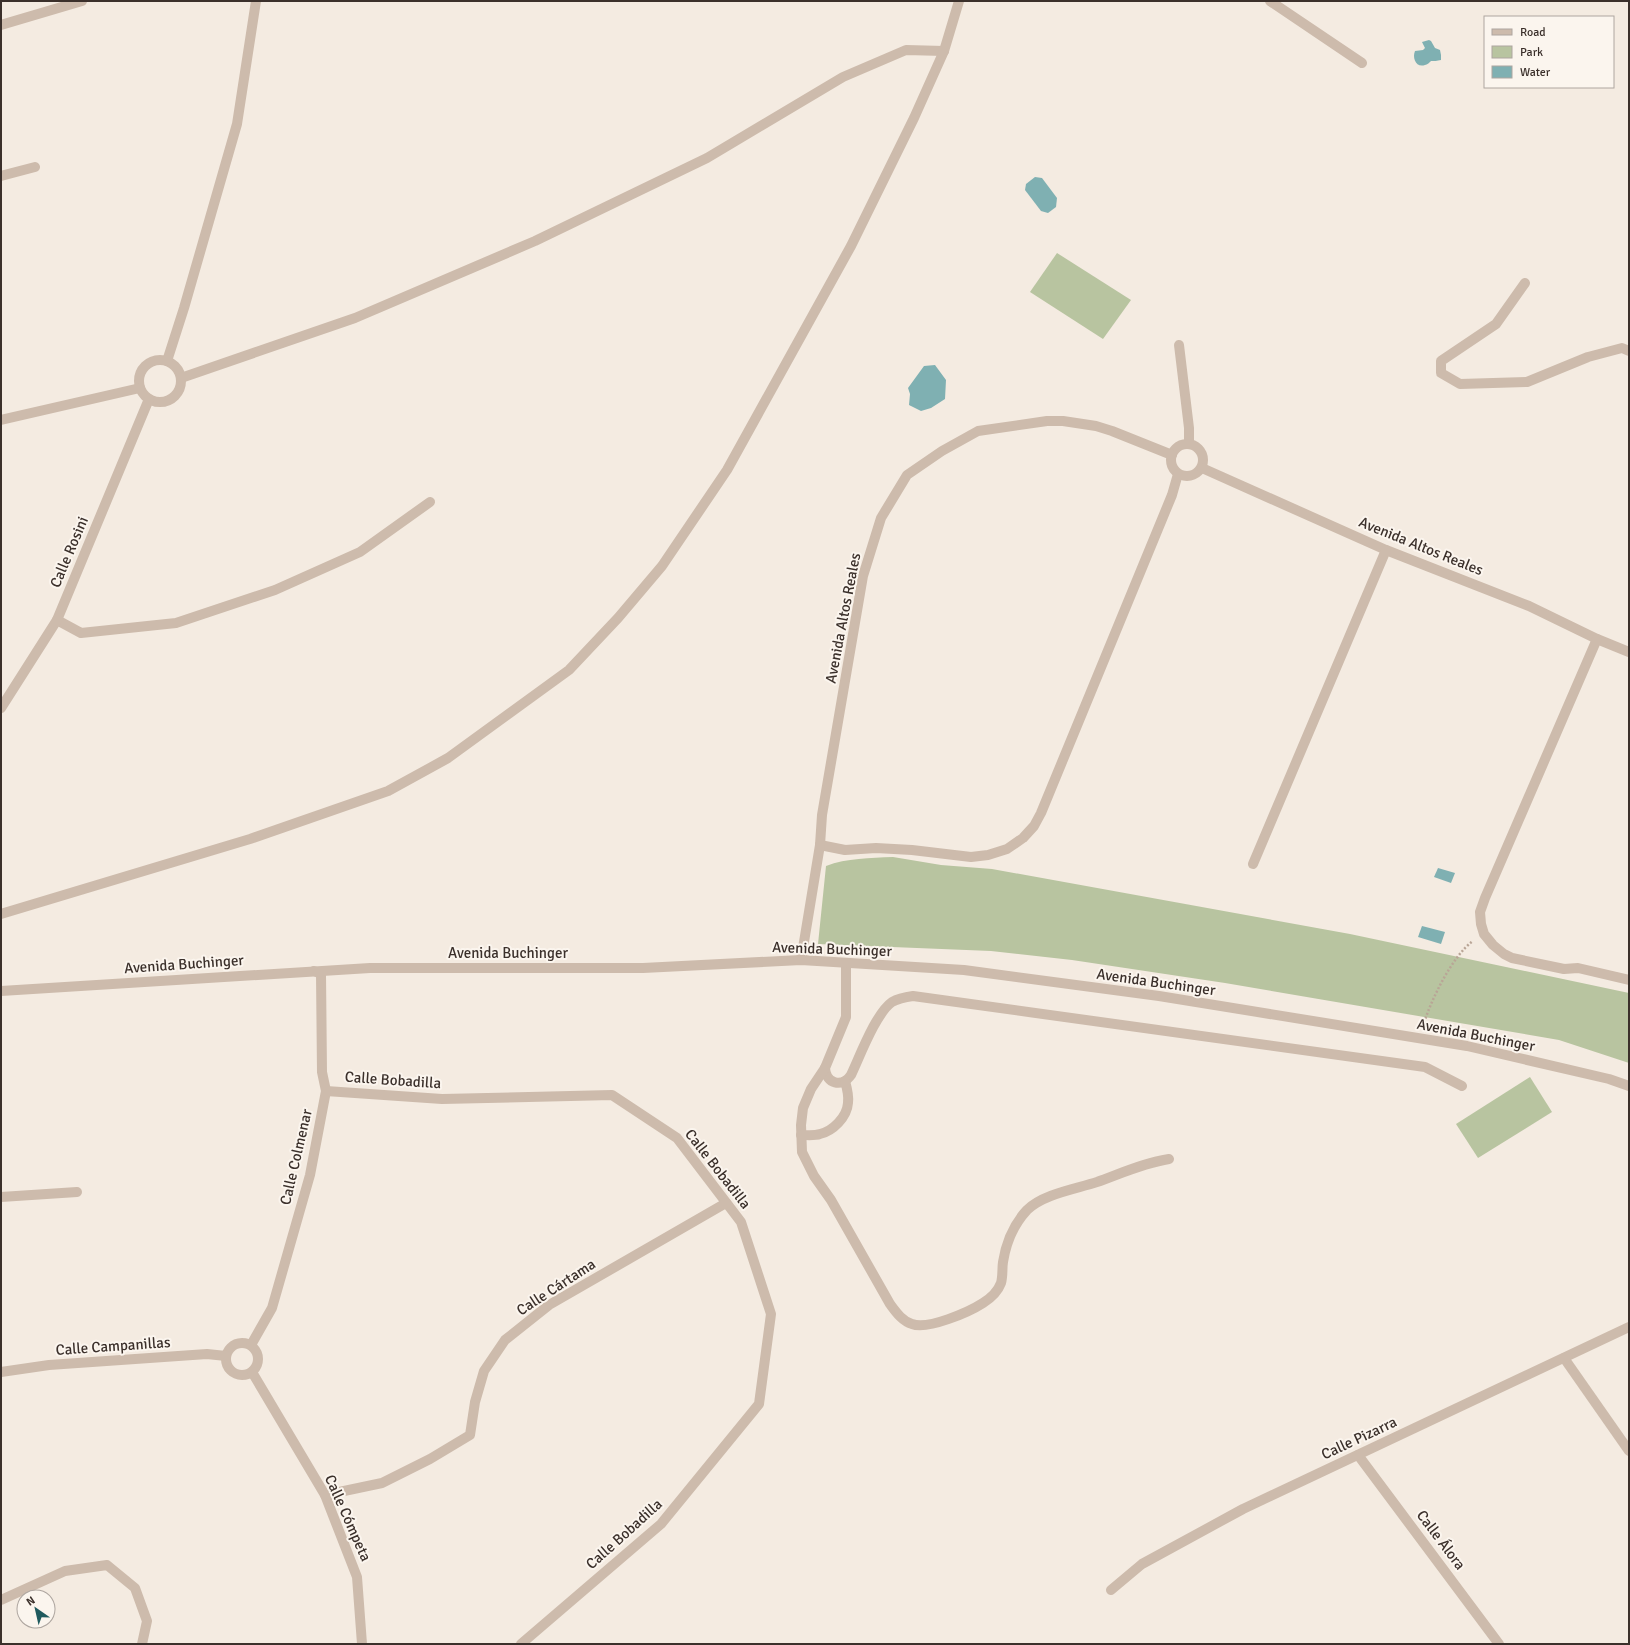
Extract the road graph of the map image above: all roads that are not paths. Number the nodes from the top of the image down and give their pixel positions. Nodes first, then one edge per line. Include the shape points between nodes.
1 (82, 1) edge
2 (256, 1) edge
3 (959, 1) edge
4 (1270, 1) edge
5 (1, 25) edge
6 (944, 51) junction
7 (1362, 63) dead end
8 (35, 167) dead end
9 (1, 176) edge
10 (1525, 283) dead end
11 (1178, 345) dead end
12 (1629, 351) edge
13 (167, 361) junction
14 (181, 378) junction
15 (140, 388) junction
16 (149, 399) junction
17 (1, 420) edge
18 (1189, 444) junction
19 (1172, 455) junction
20 (1202, 468) junction
21 (1178, 474) junction
22 (430, 502) dead end
23 (1386, 550) junction
24 (57, 620) junction
25 (1597, 639) junction
26 (1629, 652) edge
27 (1, 708) edge
28 (820, 845) junction
29 (1253, 864) dead end
30 (1, 914) edge
31 (801, 960) junction
32 (846, 963) junction
33 (314, 971) junction
34 (1629, 980) edge
35 (1, 991) edge
36 (825, 1068) junction
37 (845, 1081) junction
38 (1462, 1086) dead end
39 (1629, 1086) edge
40 (326, 1091) junction
41 (801, 1135) junction
42 (1169, 1159) dead end
43 (77, 1192) dead end
44 (1, 1198) edge
45 (726, 1203) junction
46 (1629, 1327) edge
47 (251, 1345) junction
48 (226, 1356) junction
49 (1564, 1358) junction
50 (1, 1372) edge
51 (252, 1372) junction
52 (1629, 1451) edge
53 (1358, 1455) junction
54 (325, 1495) junction
55 (1111, 1590) dead end
56 (1, 1600) edge
57 (142, 1644) edge
58 (362, 1644) edge
59 (521, 1644) edge
60 (1499, 1644) edge

1 - 5 street
2 - 13 street via 237,124
3 - 6 street
4 - 7 street
6 - 14 street via 906,50 843,77 707,158 535,242 355,318
6 - 30 street via 851,246 727,470 662,566 569,670 448,758 388,791 250,839
8 - 9 street
10 - 12 street via 1496,324 1441,361 1441,373 1460,384 1527,382 1588,357 1622,348
11 - 18 street
13 - 14 street via 178,370
13 - 15 street via 158,359 147,364 140,373
14 - 16 street via 180,388 175,396 159,402
15 - 16 street
15 - 17 street
16 - 24 street, Calle Rosini
18 - 19 street via 1179,446
18 - 20 street via 1199,448 1202,453
19 - 21 street via 1172,465
19 - 28 street, Avenida Altos Reales via 1096,426 1063,421 1047,422 978,431 907,475 882,518 863,576 822,815
20 - 21 street via 1198,473 1188,477
20 - 23 street, Avenida Altos Reales
21 - 28 street via 1172,495 1041,813 1027,834 1007,849 970,857 912,850 845,850
22 - 24 street via 360,552 275,590 176,623 81,633
23 - 25 street, Avenida Altos Reales via 1529,606
23 - 29 street
24 - 27 street, Calle Rosini
25 - 26 street, Avenida Altos Reales
25 - 34 street via 1485,898 1480,912 1481,924 1484,934 1493,945 1512,958 1564,969 1578,968
28 - 31 street, Avenida Altos Reales
31 - 32 street, Avenida Buchinger
31 - 33 street, Avenida Buchinger via 643,968 370,968
32 - 36 street via 846,1017
32 - 39 street, Avenida Buchinger via 964,970 1159,996 1467,1046 1609,1079
33 - 35 street, Avenida Buchinger
33 - 40 street, Calle Colmenar via 321,974 322,1072
36 - 37 street via 829,1080 837,1083
36 - 41 street via 811,1089 803,1108
37 - 38 street via 851,1075 884,1009 892,1002 913,996 1425,1068
37 - 41 street via 848,1104 834,1128 819,1135
40 - 45 street, Calle Bobadilla via 442,1099 612,1095 677,1138
40 - 47 street, Calle Colmenar via 310,1175 272,1308
41 - 42 street via 802,1152 806,1162 831,1200 890,1304 899,1316 912,1325 926,1326 972,1309 994,1294 1001,1282 1007,1242 1016,1225 1028,1210 1038,1203 1062,1192 1141,1165
43 - 44 street
45 - 54 street, Calle Cártama via 549,1306 505,1340 484,1371 475,1402 470,1435 382,1483
45 - 59 street, Calle Bobadilla via 741,1222 771,1314 759,1404 661,1524
46 - 49 street, Calle Pizarra
47 - 48 street via 236,1344
47 - 51 street via 259,1357
48 - 50 street, Calle Campanillas via 199,1355 49,1365
48 - 51 street via 226,1362 232,1371 242,1375
49 - 52 street
49 - 53 street, Calle Pizarra
51 - 54 street, Calle Cómpeta
53 - 55 street, Calle Pizarra via 1243,1509 1142,1564
53 - 60 street, Calle Álora
54 - 58 street, Calle Cómpeta via 357,1577
56 - 57 street via 65,1571 107,1565 135,1588 147,1621

